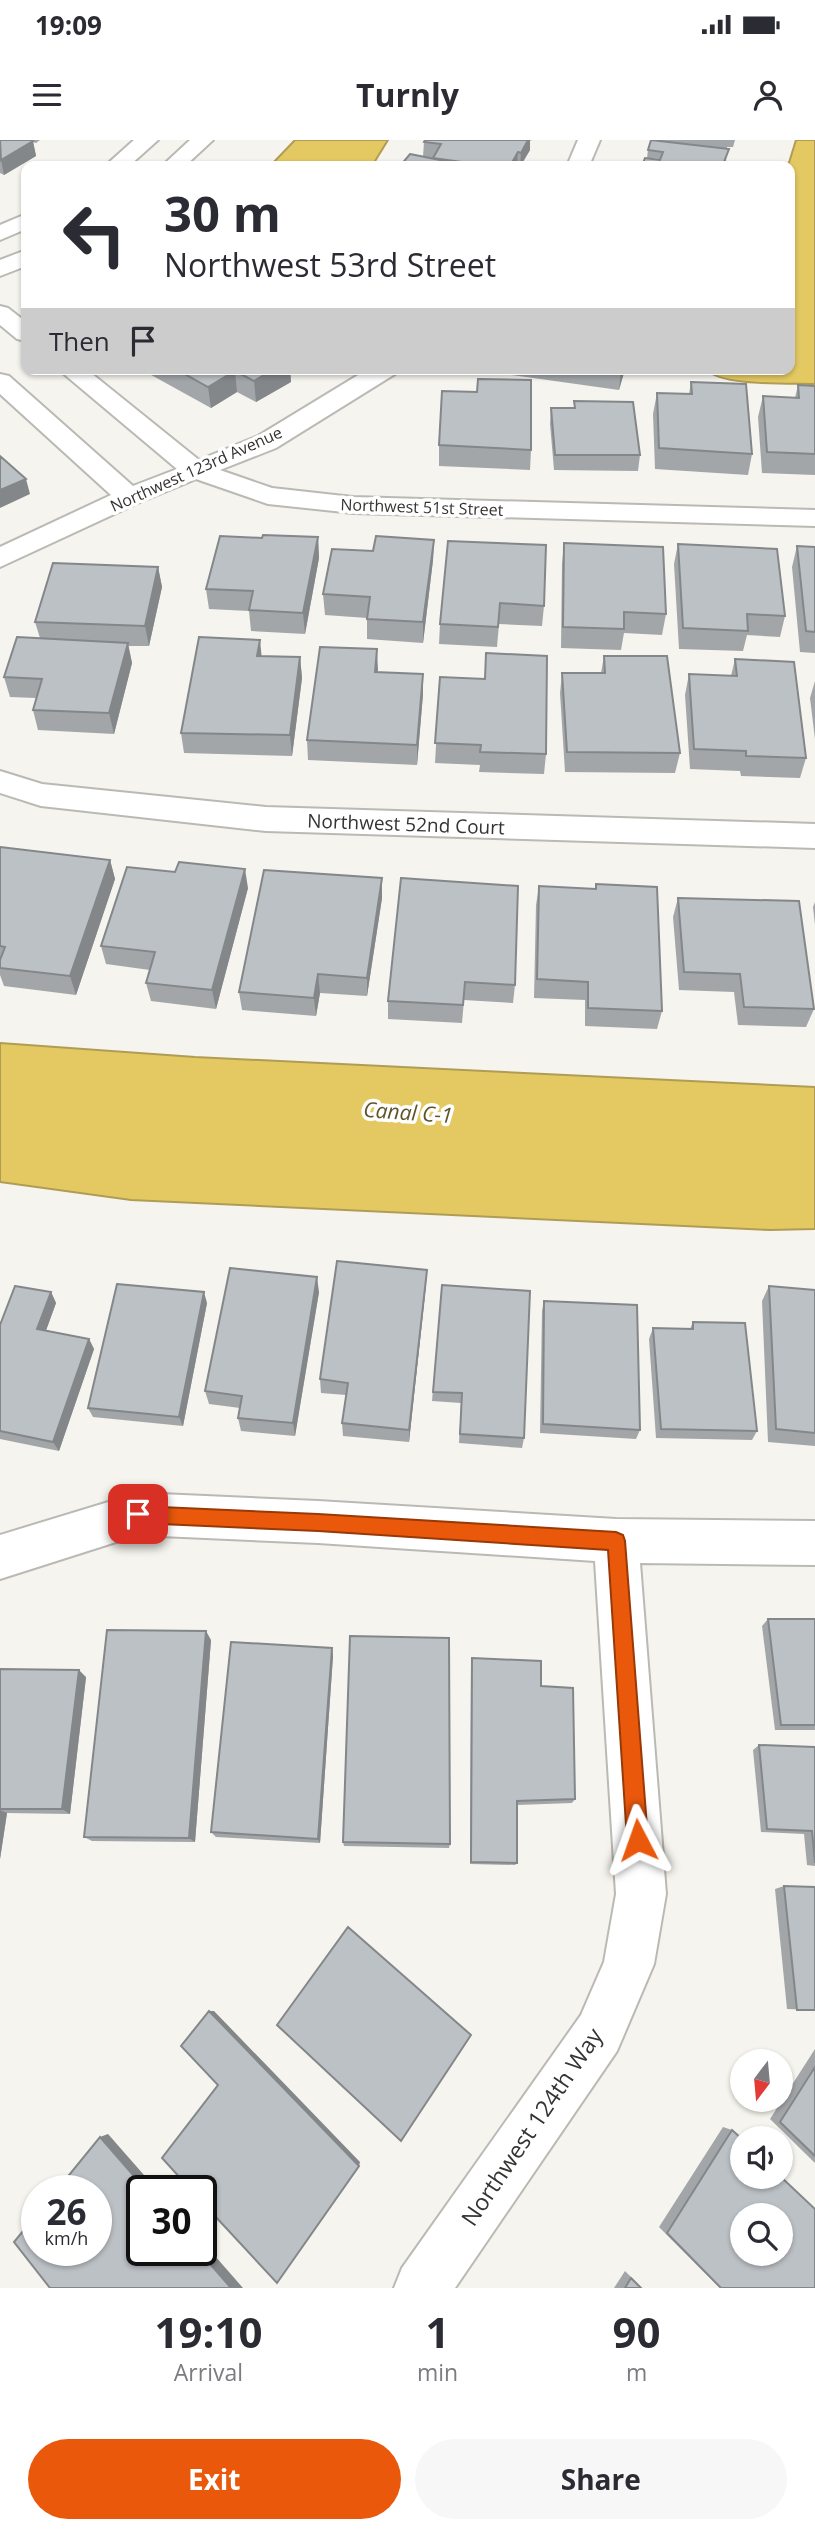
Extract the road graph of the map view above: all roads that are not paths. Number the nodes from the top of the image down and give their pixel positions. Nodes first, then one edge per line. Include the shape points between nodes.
1 (147, 140) edge
2 (201, 140) edge
3 (589, 140) edge
4 (123, 161) edge
5 (178, 161) edge
6 (580, 161) edge
7 (21, 223) edge
8 (0, 233) edge
9 (21, 259) edge
10 (0, 269) edge
11 (0, 313) edge
12 (21, 330) edge
13 (376, 375) edge
14 (41, 380) edge
15 (195, 470) junction
16 (129, 497) junction
17 (815, 518) edge
18 (0, 558) edge
19 (0, 782) edge
20 (815, 836) edge
21 (616, 1541) junction
22 (815, 1543) edge
23 (0, 1557) edge
24 (422, 2288) edge

1 - 4 street
2 - 5 street
3 - 6 street
7 - 8 street
9 - 10 street
11 - 12 street
13 - 15 street, Northwest 123rd Avenue via 267,442
14 - 15 street, Northwest 51st Street
14 - 16 street, Northwest 51st Street
15 - 16 street, Northwest 123rd Avenue
15 - 17 street, Northwest 51st Street via 268,496 354,505
16 - 18 street, Northwest 123rd Avenue
19 - 20 street, Northwest 52nd Court via 41,795 266,819
21 - 22 street
21 - 23 street via 138,1514
21 - 24 street, Northwest 124th Way via 641,1894 629,1964 599,2033

